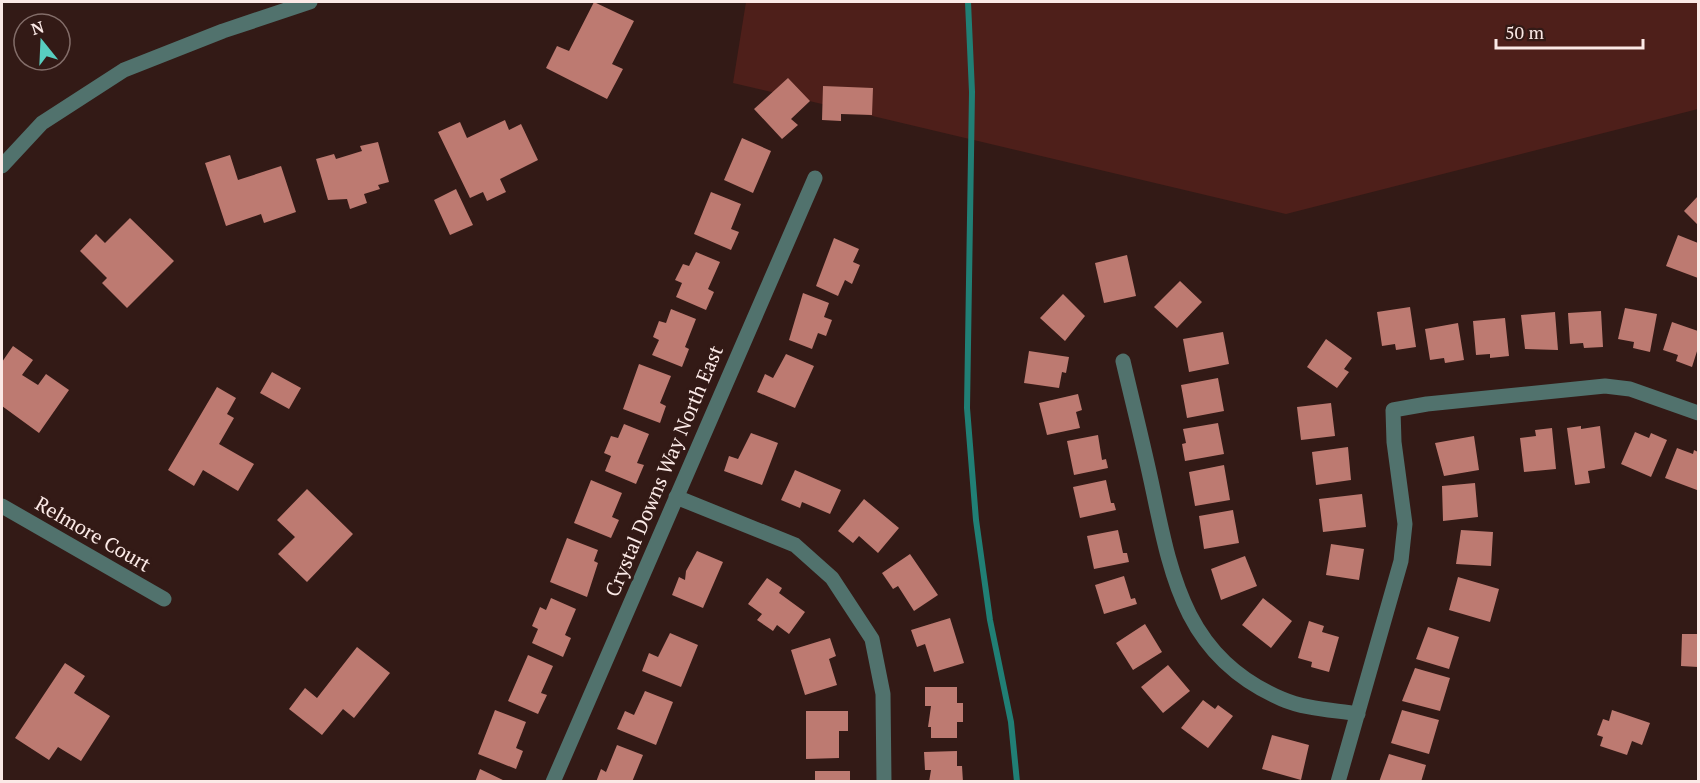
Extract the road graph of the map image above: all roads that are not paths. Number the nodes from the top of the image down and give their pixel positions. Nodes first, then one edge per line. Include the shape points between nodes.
1 (310, 2) edge
2 (2, 166) edge
3 (815, 178) dead end
4 (1123, 361) dead end
5 (1698, 413) edge
6 (676, 497) junction
7 (2, 506) edge
8 (164, 599) dead end
9 (1358, 714) junction
10 (553, 782) edge
11 (885, 782) edge
12 (1338, 782) edge

1 - 2 street via 124,70 42,123
3 - 6 street, Crystal Downs Way North East
4 - 9 street via 1162,535 1177,591 1193,623 1214,652 1243,678 1284,700
5 - 9 street via 1630,389 1605,386 1393,410 1405,524 1402,552
6 - 10 street, Crystal Downs Way North East
6 - 11 street via 795,545 832,578 872,639 883,694
7 - 8 street, Relmore Court
9 - 12 street

